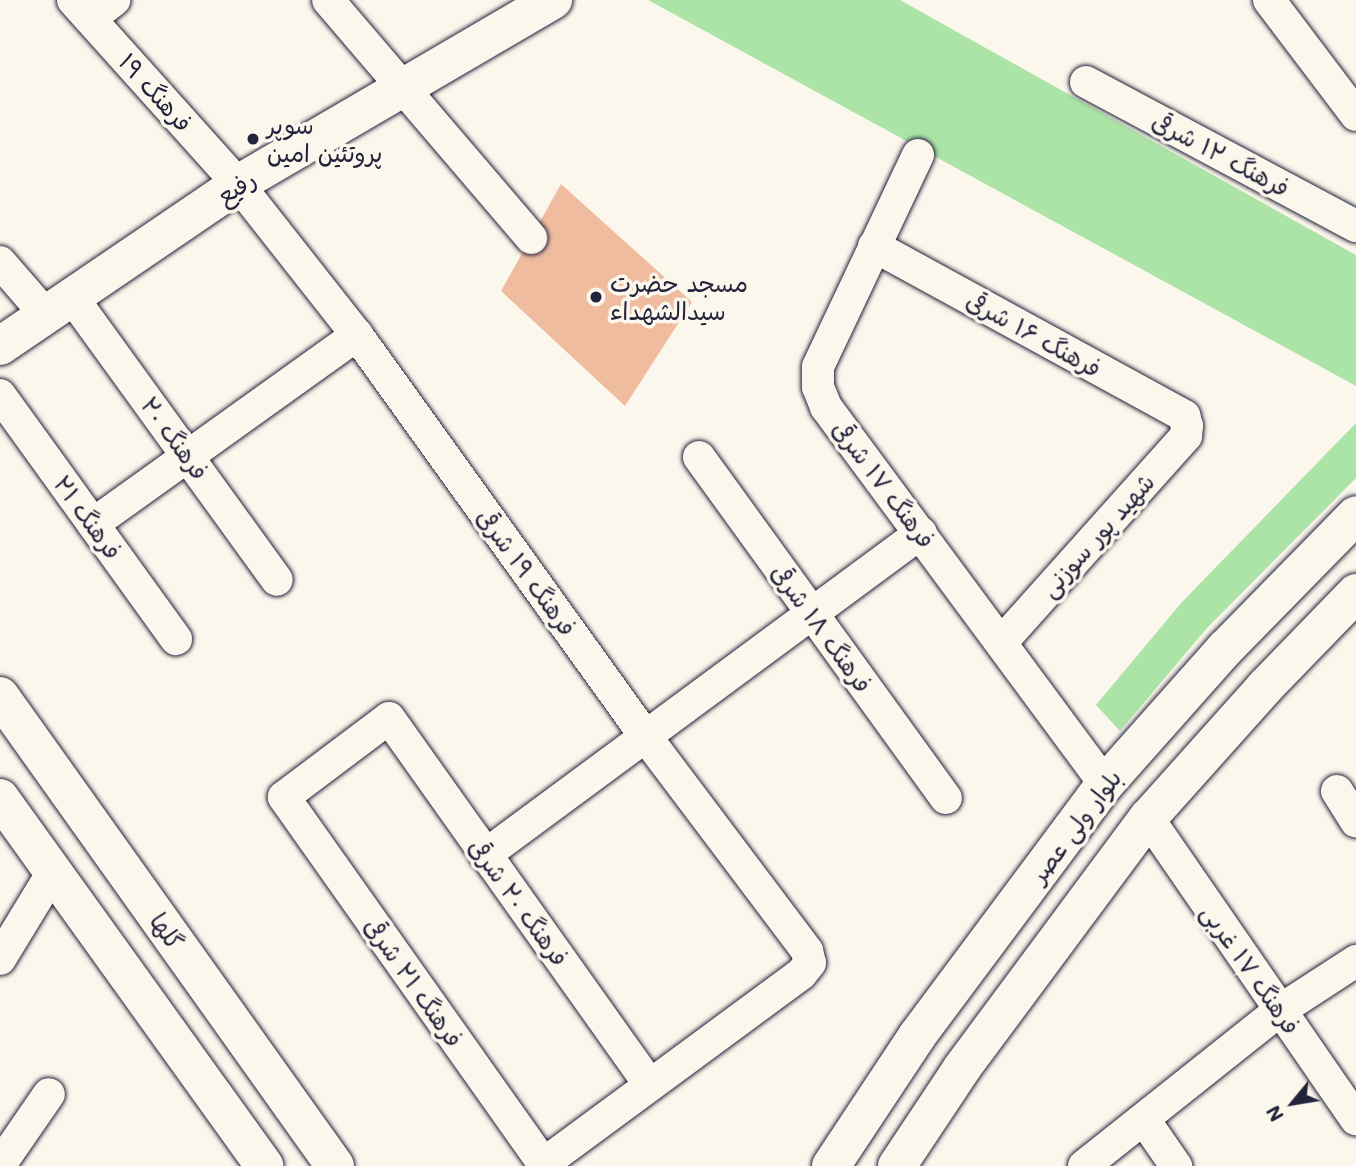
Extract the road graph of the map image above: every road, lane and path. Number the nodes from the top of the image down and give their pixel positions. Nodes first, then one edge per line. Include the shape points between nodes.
1 (328, 0) edge
2 (553, 0) edge
3 (1269, 0) edge
4 (92, 6) edge
5 (1086, 82) dead end
6 (406, 88) junction
7 (1356, 114) edge
8 (918, 155) dead end
9 (238, 184) junction
10 (1356, 226) edge
11 (531, 238) dead end
12 (874, 246) junction
13 (0, 262) edge
14 (58, 305) junction
15 (357, 335) junction
16 (0, 346) edge
17 (0, 395) edge
18 (1187, 426) joint
19 (188, 456) junction
20 (699, 457) dead end
21 (1356, 515) edge
22 (93, 524) junction
23 (921, 533) junction
24 (277, 580) dead end
25 (1356, 593) edge
26 (812, 614) junction
27 (176, 639) dead end
28 (1002, 642) junction
29 (0, 696) edge
30 (389, 718) joint
31 (646, 737) junction
32 (1105, 784) junction
33 (1337, 791) dead end
34 (0, 798) edge
35 (946, 799) dead end
36 (1148, 818) junction
37 (1356, 821) edge
38 (485, 855) junction
39 (53, 872) junction
40 (0, 959) edge
41 (1356, 961) edge
42 (1279, 1011) junction
43 (650, 1085) junction
44 (49, 1094) dead end
45 (1356, 1119) edge
46 (1145, 1121) junction
47 (5, 1147) edge
48 (544, 1165) edge
49 (264, 1166) edge
50 (334, 1166) edge
51 (831, 1166) edge
52 (897, 1166) edge
53 (1084, 1166) edge
54 (1176, 1166) edge

1 - 6 street
2 - 6 street, رفیع
3 - 7 street
4 - 9 street, فرهنگ ۱۹
5 - 10 street, فرهنگ ۱۲ شرقی
6 - 9 street, رفیع
6 - 11 street
8 - 12 street, فرهنگ ۱۷ شرقی
9 - 14 street, رفیع
9 - 15 street, فرهنگ ۱۹ شرقی
12 - 18 street, فرهنگ ۱۶ شرقی via 1184,416
12 - 23 street, فرهنگ ۱۷ شرقی via 818,367 818,387 826,407
13 - 14 street, فرهنگ ۲۰
14 - 16 street, رفیع
14 - 19 street, فرهنگ ۲۰
15 - 19 street
15 - 31 street, فرهنگ ۱۹ شرقی
17 - 22 street, فرهنگ ۲۱
18 - 28 street, شهید پور سوزنی via 1186,436
19 - 22 street
19 - 24 street, فرهنگ ۲۰
20 - 26 street, فرهنگ ۱۸ شرقی
21 - 32 street, بلوار ولی عصر via 1225,649
22 - 27 street, فرهنگ ۲۱
23 - 26 street
23 - 28 street, فرهنگ ۱۷ شرقی
25 - 36 street
26 - 31 street
26 - 35 street, فرهنگ ۱۸ شرقی
28 - 32 street, فرهنگ ۱۷ شرقی
29 - 50 street, گلها
30 - 38 street, فرهنگ ۲۰ شرقی
30 - 48 street, فرهنگ ۲۱ شرقی via 284,797
31 - 38 street
31 - 43 street, فرهنگ ۱۹ شرقی via 807,951 810,964
32 - 51 street, بلوار ولی عصر via 917,1036
33 - 37 street
34 - 39 street
36 - 42 street, فرهنگ ۱۷ غربی
36 - 52 street via 962,1068
38 - 43 street, فرهنگ ۲۰ شرقی
39 - 40 street
39 - 49 street
41 - 42 street
42 - 45 street, فرهنگ ۱۷ غربی
42 - 46 street
43 - 48 street
44 - 47 street
46 - 53 street
46 - 54 street

